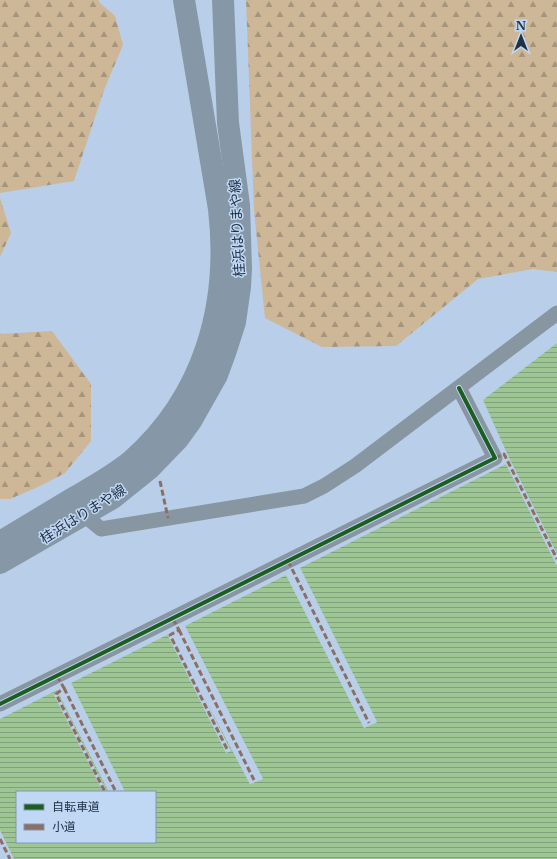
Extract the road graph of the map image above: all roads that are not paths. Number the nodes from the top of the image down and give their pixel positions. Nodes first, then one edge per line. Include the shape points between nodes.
1 (184, 0) edge
2 (223, 0) edge
3 (557, 313) edge
4 (459, 388) junction
5 (84, 515) junction
6 (0, 542) edge
7 (0, 564) edge
8 (0, 704) edge

1 - 6 main road, 桂浜はりまや線 via 222,236 219,302 203,359 177,408 131,461 97,485
2 - 5 main road, 桂浜はりまや線 via 228,123 241,240 240,287 233,329 217,375 178,439 149,469 113,498
3 - 4 street
4 - 5 street via 355,466 304,496 101,529
4 - 8 street via 495,458
5 - 7 main road, 桂浜はりまや線

